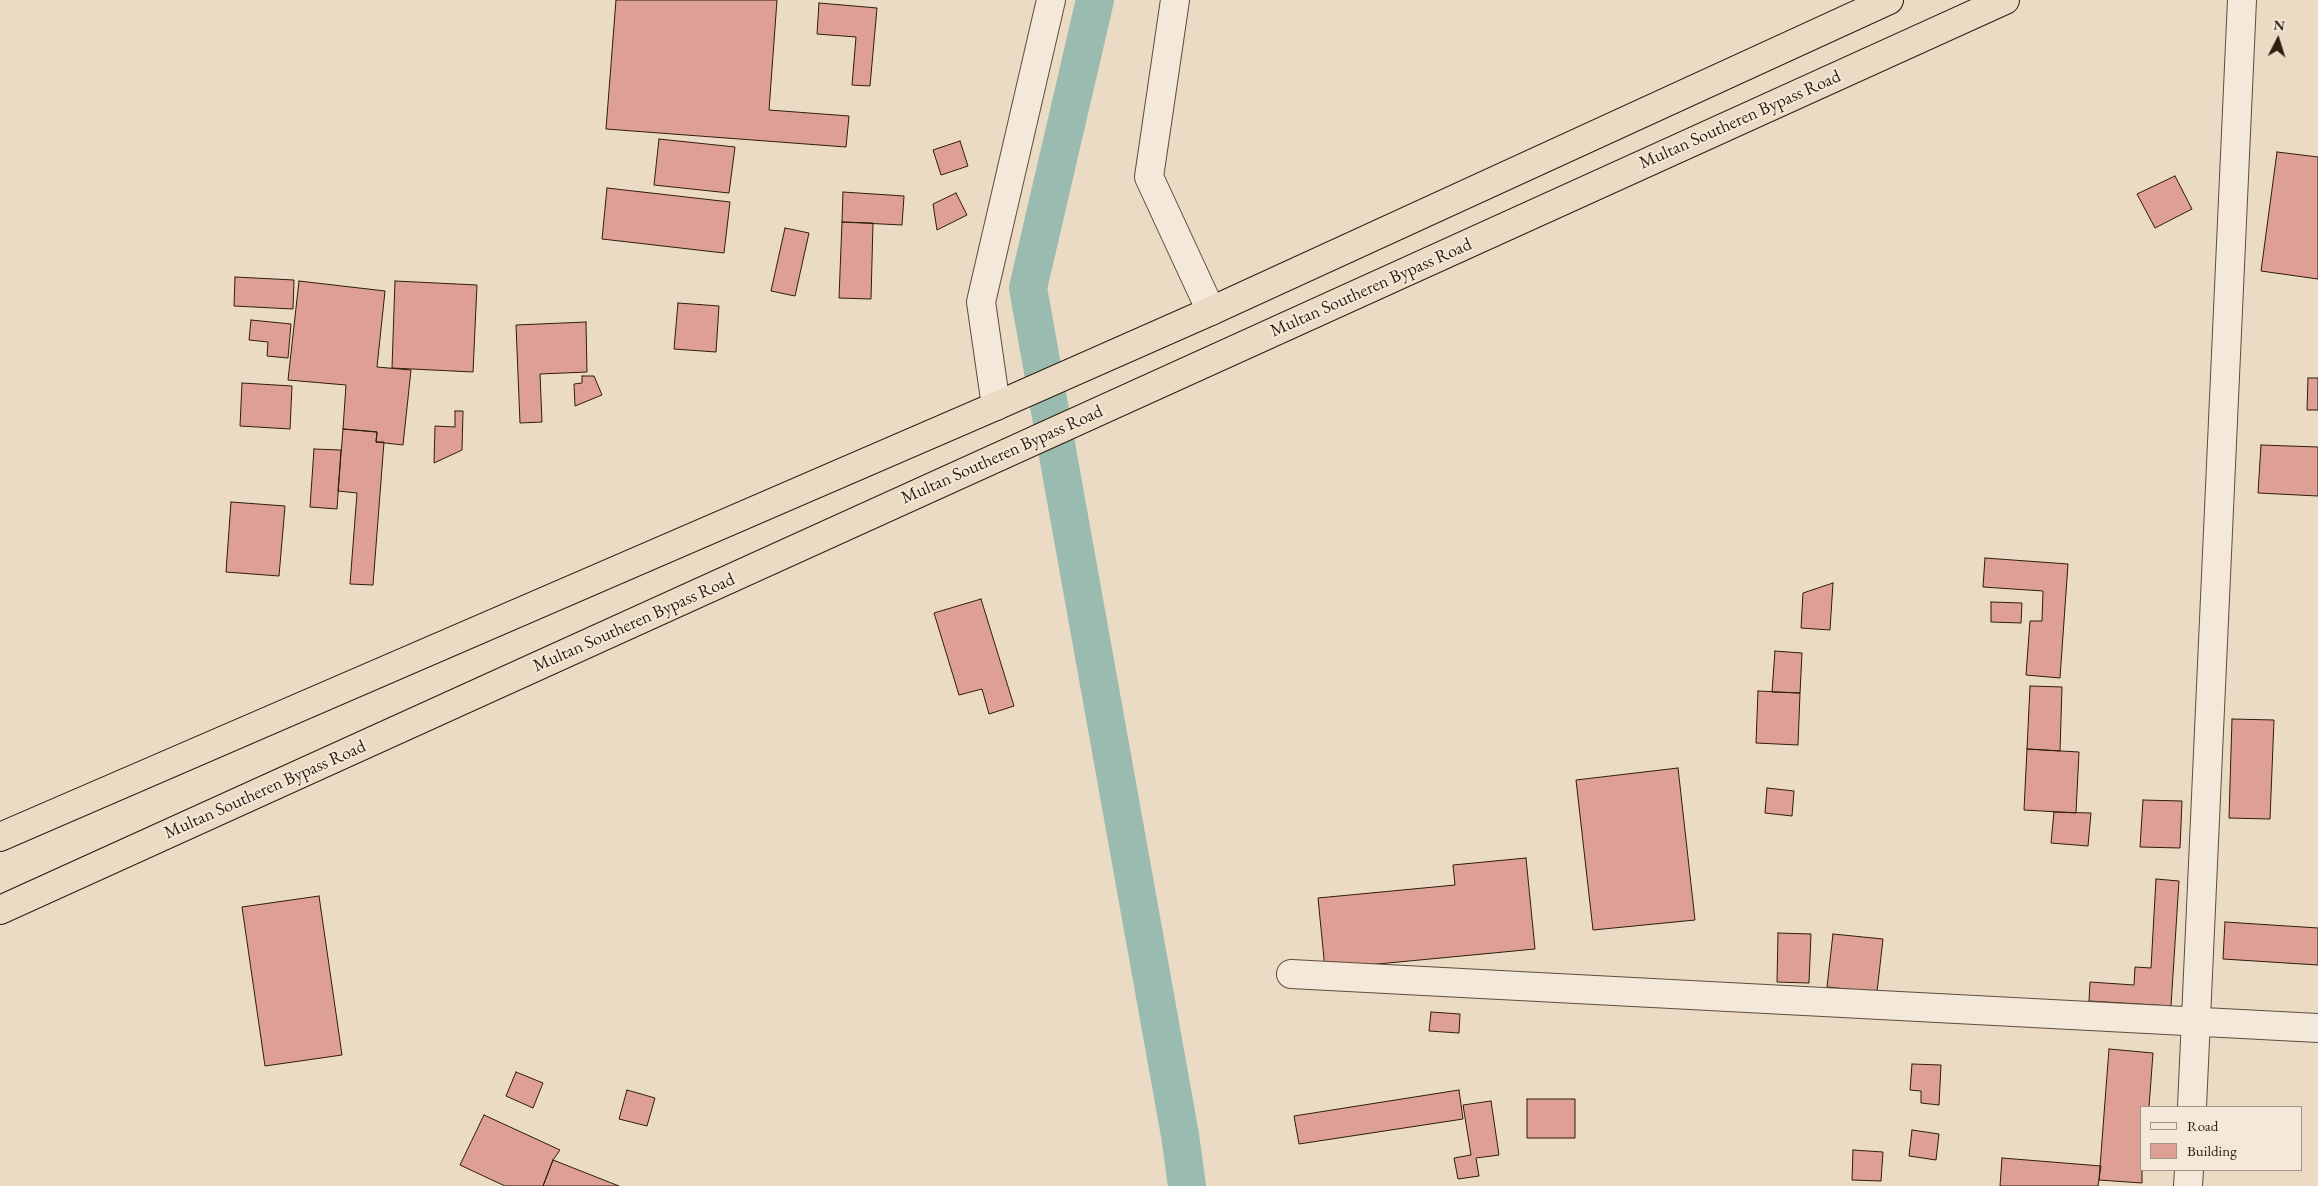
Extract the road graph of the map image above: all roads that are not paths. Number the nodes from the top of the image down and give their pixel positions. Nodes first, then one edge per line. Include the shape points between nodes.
1 (1051, 0) edge
2 (1175, 0) edge
3 (1890, 0) edge
4 (2005, 0) edge
5 (2242, 0) edge
6 (1211, 311) junction
7 (996, 406) junction
8 (0, 837) edge
9 (0, 910) edge
10 (1292, 974) dead end
11 (2196, 1020) junction
12 (2318, 1028) edge
13 (2192, 1106) edge
14 (2189, 1171) edge
15 (2188, 1186) edge

1 - 7 street via 981,302
2 - 6 street via 1149,177
3 - 6 highway
4 - 9 highway, Multan Southeren Bypass Road
5 - 11 street
6 - 7 highway
7 - 8 highway
10 - 11 street
11 - 12 street
11 - 13 street
14 - 15 street

